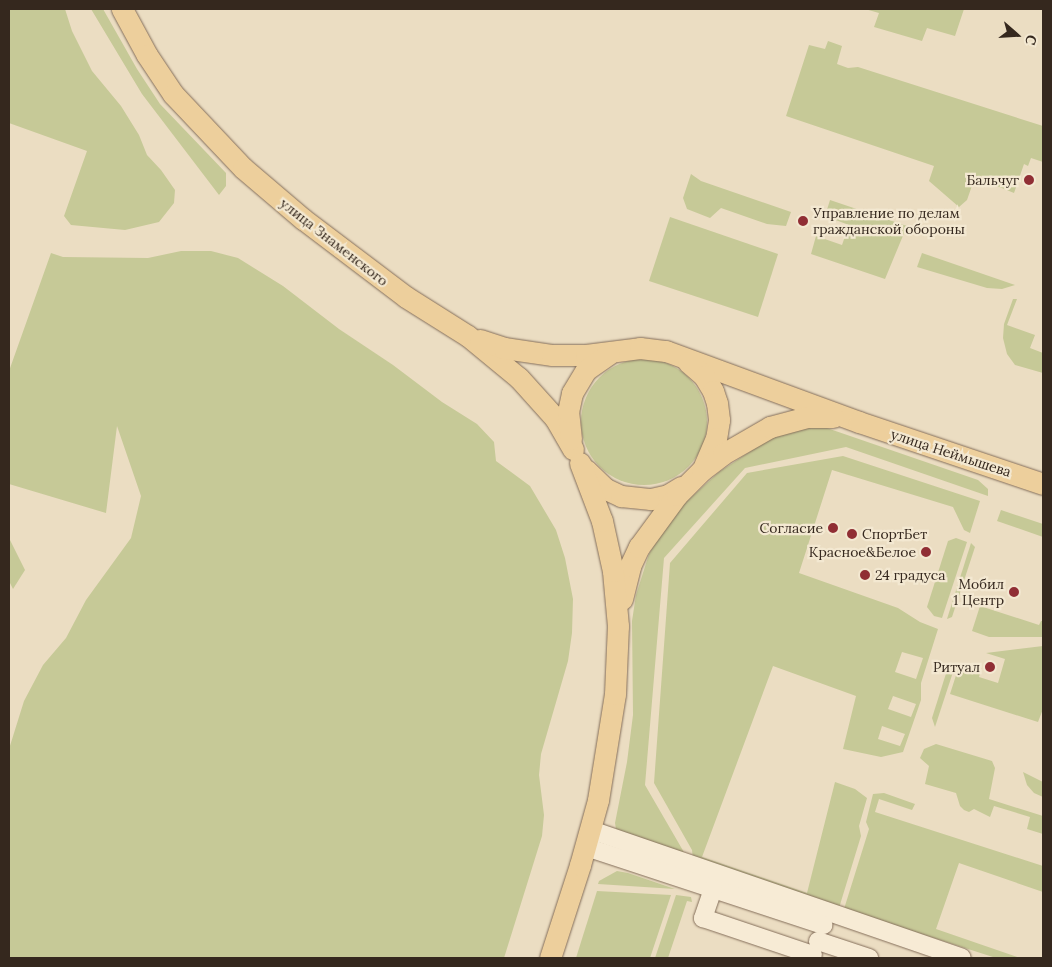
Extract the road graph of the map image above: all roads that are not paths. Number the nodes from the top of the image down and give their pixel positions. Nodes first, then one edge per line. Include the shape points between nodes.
1 (122, 9) edge
2 (468, 336) junction
3 (624, 349) junction
4 (675, 354) junction
5 (859, 422) junction
6 (576, 456) junction
7 (694, 477) junction
8 (1043, 484) edge
9 (618, 626) junction
10 (588, 838) junction
11 (713, 889) junction
12 (822, 934) edge
13 (550, 958) edge
14 (869, 958) edge
15 (962, 958) edge

1 - 2 main road, улица Знаменского via 174,94 243,168 303,219 406,297
2 - 3 main road via 536,354 578,355
2 - 6 main road, улица Знаменского via 540,399 555,418
3 - 4 main road via 653,348
3 - 6 main road via 597,361 578,380 568,412
4 - 5 main road
4 - 7 main road via 694,365 704,376 717,403 716,438
5 - 7 main road via 822,416 789,420 749,438
5 - 8 main road, улица Неймышева
6 - 7 main road via 594,480 621,496 651,499 668,495
6 - 9 main road via 592,491 608,542
7 - 9 main road via 639,547 624,585
9 - 10 main road via 611,729
10 - 11 street
10 - 12 street
10 - 13 main road
11 - 12 street
11 - 12 street via 703,918
12 - 14 street
12 - 15 street

